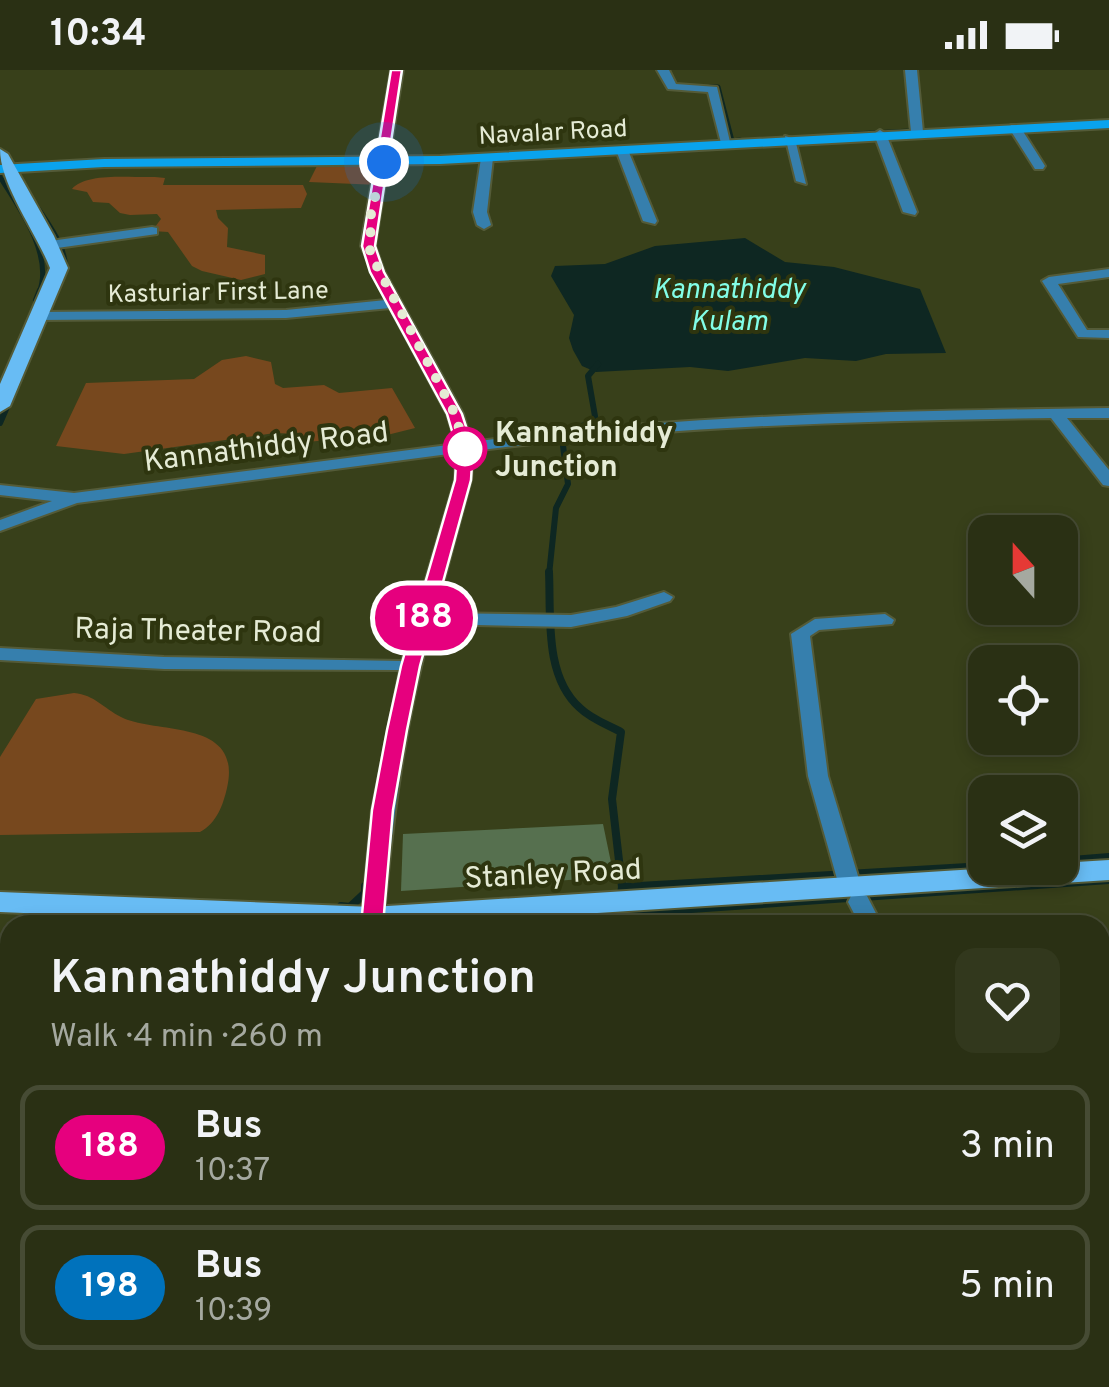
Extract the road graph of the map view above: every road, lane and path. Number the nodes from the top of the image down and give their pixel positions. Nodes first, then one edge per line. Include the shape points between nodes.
1 (396, 70) edge
2 (663, 70) edge
3 (912, 70) edge
4 (1109, 124) edge
5 (1015, 128) junction
6 (917, 132) junction
7 (880, 134) junction
8 (788, 139) junction
9 (726, 140) junction
10 (622, 150) junction
11 (487, 158) junction
12 (384, 162) junction
13 (2, 164) edge
14 (1039, 166) dead end
15 (802, 181) dead end
16 (910, 212) dead end
17 (650, 221) dead end
18 (484, 226) dead end
19 (152, 232) dead end
20 (50, 245) junction
21 (1109, 273) edge
22 (397, 303) junction
23 (40, 316) junction
24 (1109, 334) edge
25 (0, 406) edge
26 (1054, 412) junction
27 (1109, 413) edge
28 (465, 448) junction
29 (1109, 481) edge
30 (0, 490) edge
31 (74, 498) junction
32 (0, 526) edge
33 (664, 597) dead end
34 (424, 618) junction
35 (885, 620) dead end
36 (0, 654) edge
37 (395, 665) dead end
38 (1109, 870) edge
39 (854, 894) junction
40 (0, 902) edge
41 (140, 915) edge
42 (373, 915) edge
43 (479, 915) edge
44 (866, 915) edge

1 - 12 street
2 - 9 street via 672,87 714,89
3 - 6 street
4 - 5 street, Navalar Road
5 - 6 street, Navalar Road
5 - 14 street
6 - 7 street, Navalar Road
7 - 8 street, Navalar Road
7 - 16 street
8 - 9 street, Navalar Road
8 - 15 street
9 - 10 street, Navalar Road
10 - 11 street, Navalar Road
10 - 17 street
11 - 12 street, Navalar Road
11 - 18 street
12 - 13 street, Navalar Road
12 - 22 street via 368,246
13 - 20 main road
19 - 20 street
20 - 23 main road via 58,268
21 - 24 street via 1049,281 1084,334
22 - 23 street, Kasturiar First Lane via 286,314
22 - 28 street via 455,414
23 - 25 main road
26 - 27 street, Kannathiddy Road
26 - 28 street, Kannathiddy Road via 652,428
26 - 29 street
28 - 31 street, Kannathiddy Road
28 - 34 street via 463,480
30 - 31 street
31 - 32 street
33 - 34 street via 572,621
34 - 42 street via 382,810
35 - 39 street via 815,624 800,634 818,776
36 - 37 street, Raja Theater Road via 164,664
38 - 39 main road, Stanley Road
39 - 43 main road, Stanley Road
39 - 44 street
40 - 41 main road, Stanley Road

